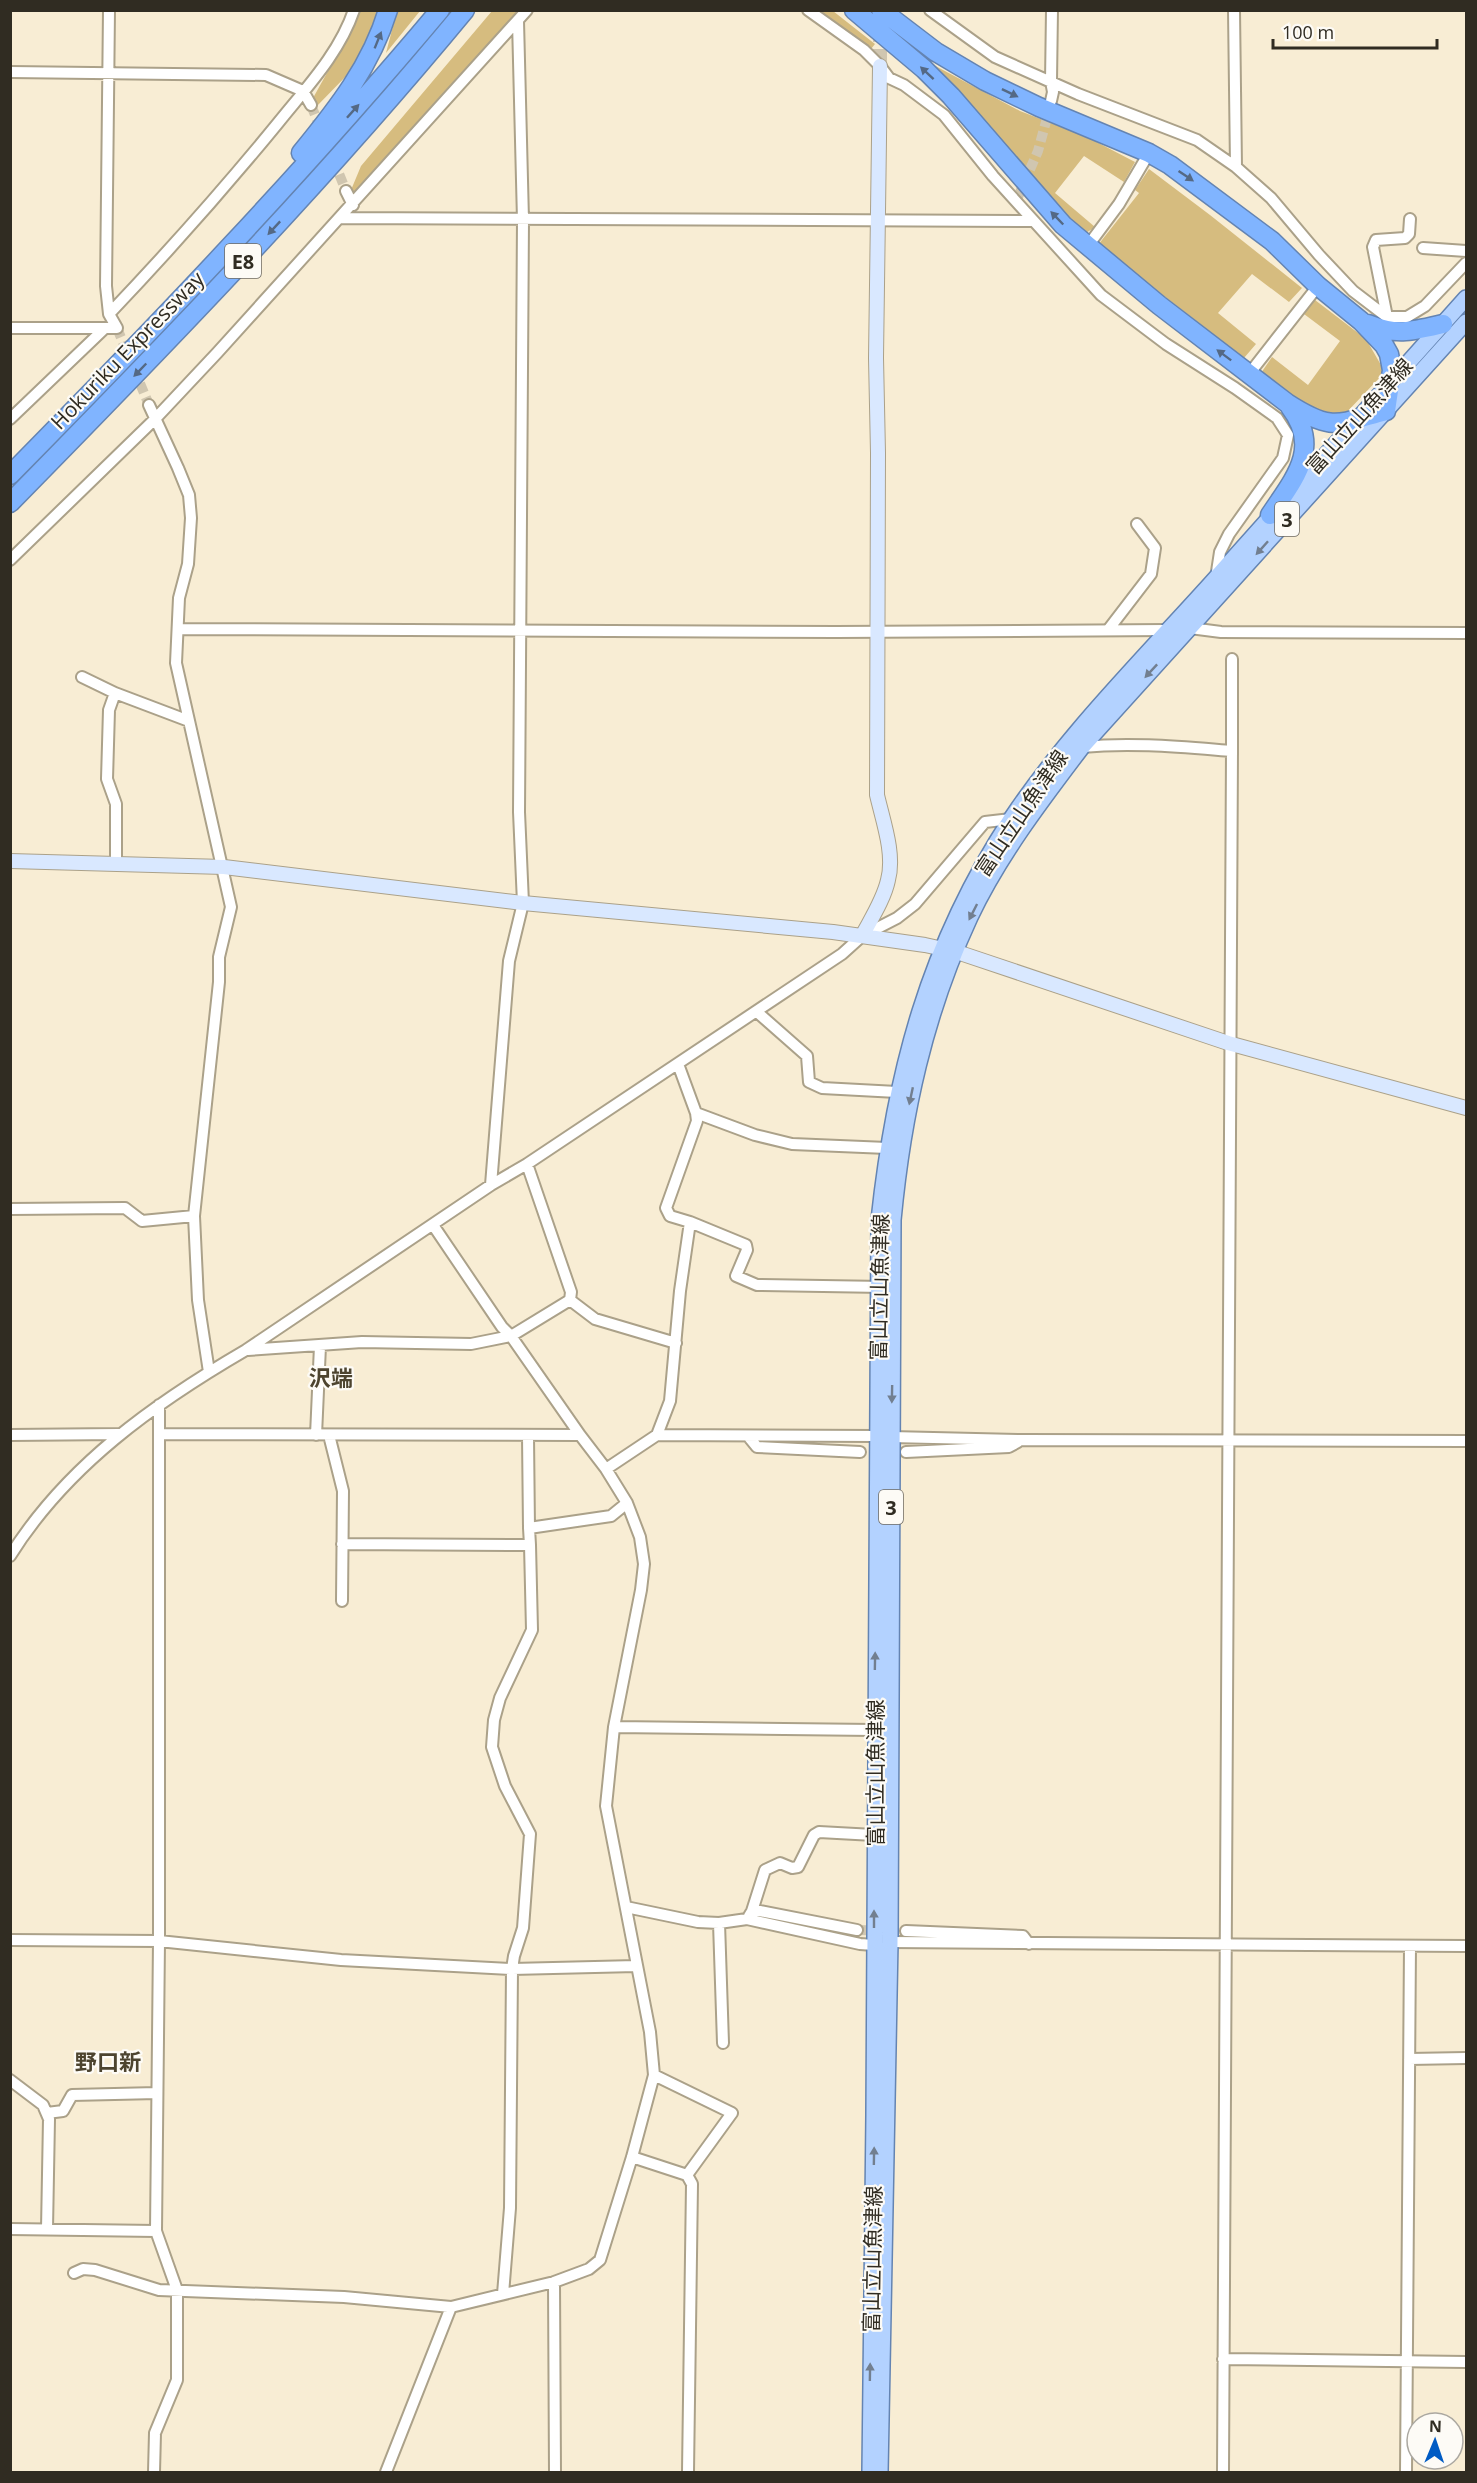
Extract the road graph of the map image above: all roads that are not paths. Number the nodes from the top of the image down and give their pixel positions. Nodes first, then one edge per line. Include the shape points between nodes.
1 (110, 10) edge
2 (354, 10) edge
3 (388, 10) edge
4 (440, 10) edge
5 (465, 10) edge
6 (479, 10) edge
7 (527, 10) edge
8 (808, 10) edge
9 (930, 10) edge
10 (1052, 10) edge
11 (1234, 10) edge
12 (871, 14) edge
13 (518, 21) junction
14 (880, 66) junction
15 (10, 72) edge
16 (107, 73) junction
17 (1051, 81) junction
18 (303, 92) junction
19 (1051, 101) tunnel mouth
20 (311, 105) tunnel mouth
21 (1149, 153) junction
22 (1236, 167) junction
23 (346, 190) tunnel mouth
24 (296, 204) junction
25 (353, 205) junction
26 (341, 218) junction
27 (1410, 219) dead end
28 (523, 220) junction
29 (878, 220) junction
30 (1033, 220) junction
31 (1087, 247) junction
32 (1423, 248) dead end
33 (1467, 251) edge
34 (1467, 263) edge
35 (1318, 286) junction
36 (1467, 298) edge
37 (178, 303) junction
38 (109, 314) junction
39 (1387, 316) junction
40 (1361, 321) junction
41 (1458, 327) edge
42 (10, 328) edge
43 (104, 330) junction
44 (1249, 374) junction
45 (1390, 381) junction
46 (1287, 403) junction
47 (149, 405) tunnel mouth
48 (1386, 411) junction
49 (10, 419) edge
50 (155, 419) junction
51 (1356, 419) junction
52 (10, 475) edge
53 (10, 503) edge
54 (1270, 515) junction
55 (1137, 524) dead end
56 (10, 560) edge
57 (1216, 578) junction
58 (1190, 628) junction
59 (178, 629) junction
60 (520, 630) junction
61 (1108, 630) junction
62 (1168, 630) junction
63 (878, 632) junction
64 (1467, 633) edge
65 (1232, 659) dead end
66 (82, 677) dead end
67 (115, 693) junction
68 (189, 721) junction
69 (1065, 747) junction
70 (1082, 747) junction
71 (1232, 751) junction
72 (1011, 819) junction
73 (10, 861) edge
74 (116, 863) junction
75 (224, 867) junction
76 (523, 903) junction
77 (862, 936) junction
78 (949, 950) junction
79 (757, 1012) junction
80 (1228, 1043) junction
81 (678, 1064) junction
82 (897, 1092) junction
83 (1467, 1108) edge
84 (696, 1113) junction
85 (887, 1148) junction
86 (528, 1164) junction
87 (491, 1185) junction
88 (10, 1209) edge
89 (194, 1216) junction
90 (690, 1222) junction
91 (433, 1225) junction
92 (885, 1287) junction
93 (570, 1300) junction
94 (511, 1336) junction
95 (676, 1343) junction
96 (320, 1346) junction
97 (246, 1350) junction
98 (209, 1372) junction
99 (159, 1405) junction
100 (119, 1434) junction
101 (161, 1434) junction
102 (657, 1434) junction
103 (10, 1435) edge
104 (316, 1435) junction
105 (329, 1435) junction
106 (528, 1436) junction
107 (579, 1436) junction
108 (748, 1436) junction
109 (884, 1437) junction
110 (1228, 1439) junction
111 (1020, 1440) junction
112 (1467, 1441) edge
113 (860, 1452) dead end
114 (906, 1452) dead end
115 (606, 1469) junction
116 (627, 1503) junction
117 (529, 1528) junction
118 (342, 1544) junction
119 (530, 1545) junction
120 (10, 1556) edge
121 (342, 1600) dead end
122 (614, 1727) junction
123 (874, 1730) junction
124 (874, 1835) junction
125 (626, 1907) junction
126 (750, 1915) junction
127 (719, 1923) junction
128 (857, 1930) tunnel mouth
129 (906, 1931) tunnel mouth
130 (10, 1940) edge
131 (159, 1941) junction
132 (890, 1942) junction
133 (1029, 1944) junction
134 (874, 1945) junction
135 (1225, 1945) junction
136 (1410, 1946) junction
137 (1467, 1946) edge
138 (636, 1966) junction
139 (512, 1969) junction
140 (723, 2043) dead end
141 (1467, 2058) edge
142 (1409, 2059) junction
143 (654, 2075) junction
144 (10, 2080) edge
145 (157, 2093) junction
146 (47, 2113) junction
147 (632, 2157) junction
148 (687, 2175) junction
149 (10, 2229) edge
150 (47, 2229) junction
151 (156, 2231) junction
152 (74, 2273) dead end
153 (554, 2282) junction
154 (177, 2290) junction
155 (503, 2294) junction
156 (451, 2307) junction
157 (1223, 2359) junction
158 (1407, 2362) junction
159 (1467, 2362) edge
160 (154, 2472) edge
161 (386, 2472) edge
162 (555, 2472) edge
163 (688, 2472) edge
164 (870, 2472) edge
165 (880, 2472) edge
166 (1223, 2472) edge
167 (1406, 2472) edge

1 - 16 street
2 - 18 street via 334,53
37 -> 3 highway via 348,92 375,48
37 -> 4 highway, Hokuriku Expressway / E8
5 - 24 highway, Hokuriku Expressway / E8
6 - 24 highway
7 - 13 street
8 - 14 street
9 - 17 street via 995,57
10 - 17 street
11 - 22 street
12 -> 21 highway via 985,81
31 -> 12 highway via 1043,204 951,96
13 - 25 street
13 - 28 street
14 - 29 street
14 - 30 street via 889,78 944,115
15 - 16 street
16 - 18 street via 266,75
16 - 38 street
17 - 19 street
17 - 22 street via 1197,140
18 - 20 street
18 - 38 street via 221,193
21 - 31 street via 1119,204
21 -> 35 highway via 1193,180 1272,241
22 - 39 street via 1271,198 1353,291
23 - 25 street
24 -> 53 highway, Hokuriku Expressway / E8 via 195,314
25 - 26 street
26 - 28 street
26 - 50 street
27 - 39 street via 1405,238 1376,240 1373,247
28 - 29 street
28 - 60 street
29 - 30 street
29 - 63 street
30 - 57 street via 1101,295 1277,418 1288,435 1284,458 1229,534 1220,552
44 -> 31 highway
32 - 33 street
34 - 39 street via 1425,306 1407,317
35 - 40 highway
35 - 44 street
36 - 41 main road, 富山立山魚津線 / 3
37 - 52 highway, Hokuriku Expressway / E8
38 - 43 street via 117,328
40 - 41 highway via 1403,333
40 - 45 highway via 1378,336 1389,354
41 - 45 main road, 富山立山魚津線 / 3
41 - 48 main road, 富山立山魚津線 / 3
42 - 43 street
43 - 49 street
44 - 46 highway
45 - 48 highway
45 - 51 main road, 富山立山魚津線 / 3
46 - 51 highway via 1326,424
46 - 54 highway via 1303,428 1305,451 1301,467
47 - 50 street
48 - 51 highway
48 -> 58 main road, 富山立山魚津線 / 3
50 - 56 street
50 - 59 street via 189,495 188,564 179,598
51 - 54 main road, 富山立山魚津線 / 3
54 - 57 main road, 富山立山魚津線 / 3
55 - 61 street via 1155,548 1151,574
57 - 62 main road, 富山立山魚津線 / 3
58 - 64 street via 1221,632
58 -> 70 main road, 富山立山魚津線 / 3
59 - 60 street
59 - 68 street via 176,663
60 - 63 street
60 - 76 street
61 - 62 street
61 - 63 street
62 - 69 main road, 富山立山魚津線 / 3
63 - 77 street via 877,795 890,865 888,880
65 - 71 street
66 - 67 street
67 - 68 street
67 - 74 street via 109,710 107,779 116,804
68 - 75 street
69 - 70 street
69 - 72 main road, 富山立山魚津線 / 3
70 - 71 street via 1149,744
70 -> 78 main road, 富山立山魚津線 / 3 via 1023,826
71 - 80 street
72 - 77 street via 985,822 915,904
72 - 78 main road, 富山立山魚津線 / 3 via 978,875
73 - 74 street
74 - 75 street
75 - 76 street
75 - 89 street via 231,907 219,957
76 - 77 street
76 - 87 street via 509,961
77 - 78 street
77 - 79 street
78 - 80 street
78 - 82 main road, 富山立山魚津線 / 3 via 918,1014
78 -> 92 main road, 富山立山魚津線 / 3 via 899,1153
79 - 81 street
79 - 82 street via 807,1056 809,1082 822,1088
80 - 83 street
80 - 110 street
81 - 84 street
81 - 86 street
82 - 85 main road, 富山立山魚津線 / 3
84 - 85 street via 792,1144
84 - 90 street via 697,1121 666,1208 670,1216
85 - 92 main road, 富山立山魚津線 / 3 via 879,1221
86 - 87 street
86 - 93 street via 571,1292
87 - 91 street
88 - 89 street via 125,1208 142,1221
89 - 98 street via 198,1300
90 - 92 street via 746,1245 736,1276 757,1285
90 - 95 street
91 - 94 street
91 - 97 street
92 - 109 main road, 富山立山魚津線 / 3
93 - 94 street
93 - 95 street via 595,1319
94 - 96 street via 471,1344 362,1342
94 - 107 street
95 - 102 street via 670,1401
96 - 97 street
96 - 104 street
97 - 98 street
98 - 99 street
99 - 100 street
99 - 101 street
100 - 103 street
100 - 120 street via 51,1499
101 - 104 street
101 - 131 street
102 - 108 street
102 - 115 street
104 - 105 street
105 - 106 street
105 - 118 street via 343,1491
106 - 107 street
106 - 117 street
107 - 115 street
108 - 109 street
108 - 113 street via 757,1447
109 - 111 street
123 -> 109 main road, 富山立山魚津線 / 3
109 - 132 main road, 富山立山魚津線 / 3
110 - 111 street
110 - 112 street
110 - 135 street
111 - 114 street via 1009,1447
115 - 116 street
116 - 117 street via 611,1516
116 - 122 street via 640,1537 644,1564
117 - 119 street
118 - 119 street
118 - 121 street
119 - 139 street via 532,1630 500,1698 492,1747 505,1786 530,1834 523,1928
122 - 123 street
122 - 125 street via 606,1806
123 - 124 main road, 富山立山魚津線 / 3
124 - 126 street via 814,1835 798,1867 780,1863 765,1870
134 -> 124 main road, 富山立山魚津線 / 3
125 - 127 street
125 - 138 street
126 - 127 street
126 - 128 street
126 - 134 street
127 - 140 street
129 - 133 street via 1023,1935
130 - 131 street
131 - 139 street via 341,1960
131 - 145 street
132 - 133 street
132 - 165 main road, 富山立山魚津線 / 3
133 - 135 street
164 -> 134 main road, 富山立山魚津線 / 3
135 - 136 street
135 - 157 street
136 - 137 street
136 - 142 street
138 - 139 street
138 - 143 street via 650,2032
139 - 155 street via 510,2208
141 - 142 street
142 - 158 street
143 - 147 street
143 - 148 street via 732,2113
144 - 146 street via 43,2105
145 - 146 street via 72,2095 63,2111
145 - 151 street
146 - 150 street
147 - 148 street
147 - 153 street via 600,2260 589,2269
148 - 163 street via 692,2184
149 - 150 street
150 - 151 street
151 - 154 street
152 - 154 street via 95,2270 159,2290
153 - 155 street
153 - 162 street
154 - 156 street via 344,2297
154 - 160 street via 177,2380 155,2433
155 - 156 street
156 - 161 street
157 - 158 street
157 - 166 street
158 - 159 street
158 - 167 street

